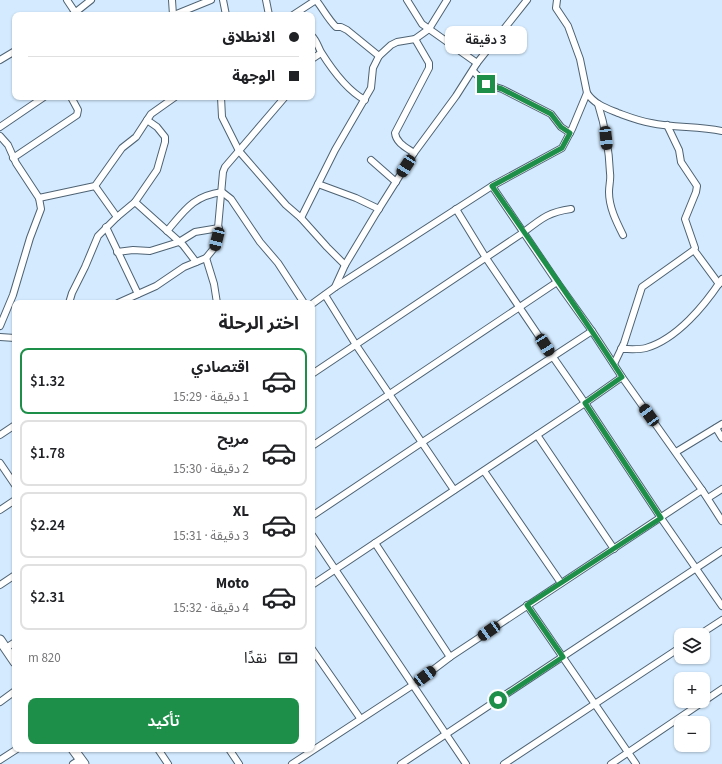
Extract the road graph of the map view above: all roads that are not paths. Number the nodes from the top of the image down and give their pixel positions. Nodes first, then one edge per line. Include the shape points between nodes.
1 (67, 0) edge
2 (91, 0) edge
3 (172, 0) edge
4 (211, 0) edge
5 (223, 0) edge
6 (266, 0) edge
7 (316, 0) edge
8 (407, 0) edge
9 (447, 0) edge
10 (527, 0) edge
11 (557, 0) edge
12 (74, 12) edge
13 (77, 12) edge
14 (174, 12) edge
15 (181, 12) edge
16 (225, 12) edge
17 (268, 12) edge
18 (298, 12) edge
19 (429, 29) junction
20 (315, 39) edge
21 (415, 39) junction
22 (12, 53) edge
23 (321, 53) junction
24 (379, 56) junction
25 (315, 57) edge
26 (0, 60) edge
27 (477, 63) junction
28 (473, 71) junction
29 (587, 94) junction
30 (40, 100) edge
31 (73, 100) edge
32 (169, 100) edge
33 (221, 100) edge
34 (282, 100) edge
35 (365, 100) junction
36 (598, 104) junction
37 (147, 120) junction
38 (667, 125) junction
39 (0, 127) edge
40 (722, 131) edge
41 (570, 133) junction
42 (0, 136) edge
43 (239, 151) junction
44 (414, 153) junction
45 (13, 158) junction
46 (371, 160) dead end
47 (396, 182) junction
48 (318, 184) junction
49 (95, 186) junction
50 (492, 186) junction
51 (222, 192) junction
52 (39, 198) junction
53 (135, 202) junction
54 (379, 209) junction
55 (456, 209) junction
56 (571, 209) dead end
57 (117, 217) junction
58 (301, 218) junction
59 (106, 228) junction
60 (219, 228) junction
61 (167, 230) junction
62 (524, 232) junction
63 (623, 235) dead end
64 (179, 242) junction
65 (694, 250) junction
66 (117, 252) junction
67 (206, 258) junction
68 (486, 258) junction
69 (196, 262) junction
70 (345, 265) junction
71 (721, 281) edge
72 (557, 282) junction
73 (334, 288) junction
74 (138, 294) junction
75 (325, 295) junction
76 (69, 300) edge
77 (125, 300) edge
78 (217, 300) edge
79 (302, 300) edge
80 (315, 302) edge
81 (520, 307) junction
82 (1, 322) edge
83 (592, 331) junction
84 (0, 337) edge
85 (12, 338) edge
86 (356, 345) junction
87 (621, 350) junction
88 (553, 357) junction
89 (614, 364) junction
90 (315, 372) edge
91 (622, 377) junction
92 (390, 395) junction
93 (585, 403) junction
94 (722, 424) edge
95 (716, 428) junction
96 (12, 429) edge
97 (0, 435) edge
98 (537, 435) junction
99 (722, 438) edge
100 (421, 443) junction
101 (315, 444) edge
102 (676, 452) junction
103 (0, 463) edge
104 (484, 471) junction
105 (12, 481) edge
106 (722, 489) edge
107 (454, 490) junction
108 (702, 490) junction
109 (708, 498) junction
110 (12, 502) edge
111 (0, 510) edge
112 (315, 514) edge
113 (661, 518) junction
114 (722, 521) edge
115 (315, 540) edge
116 (374, 543) junction
117 (614, 548) junction
118 (722, 551) edge
119 (696, 567) junction
120 (335, 569) junction
121 (12, 577) edge
122 (315, 583) edge
123 (561, 583) junction
124 (0, 585) edge
125 (527, 605) junction
126 (722, 606) edge
127 (722, 620) edge
128 (710, 628) edge
129 (0, 640) edge
130 (12, 644) edge
131 (6, 648) junction
132 (674, 652) edge
133 (315, 653) edge
134 (12, 657) edge
135 (450, 657) junction
136 (563, 657) junction
137 (413, 685) junction
138 (722, 689) edge
139 (12, 693) edge
140 (0, 702) edge
141 (595, 704) junction
142 (360, 718) junction
143 (446, 735) junction
144 (315, 746) edge
145 (12, 752) edge
146 (74, 752) edge
147 (160, 752) edge
148 (231, 752) edge
149 (307, 752) edge
150 (628, 753) junction
151 (0, 760) edge
152 (79, 762) edge
153 (168, 764) edge
154 (239, 764) edge
155 (292, 764) edge
156 (401, 764) edge
157 (466, 764) edge
158 (504, 764) edge
159 (611, 764) edge
160 (636, 764) edge

1 - 12 street
2 - 13 street
3 - 14 street
4 - 15 street
5 - 16 street
6 - 17 street
7 - 18 street
7 - 24 street via 336,26 347,30
8 - 19 street via 418,18
9 - 19 street
10 - 27 street
11 - 29 street via 556,8 568,26 580,59
19 - 21 street
19 - 27 street
20 - 23 street
21 - 24 street via 397,42
21 - 44 street via 429,63 429,68 395,133 398,142
22 - 26 street
23 - 25 street
23 - 35 street via 348,87
24 - 35 street via 373,68 371,88
27 - 28 street
28 - 41 street via 486,84 502,89 551,114 561,127
28 - 44 street
29 - 36 street
29 - 41 street
30 - 39 street
31 - 45 street via 78,110 77,115
32 - 37 street via 157,108
33 - 43 street via 222,117
34 - 43 street
35 - 48 street
36 - 38 street via 635,119
36 - 63 street via 605,126 611,206
37 - 49 street via 136,137 122,148
37 - 53 street via 165,137 156,170
38 - 40 street
38 - 65 street via 679,150 681,162 697,186 685,219
41 - 50 street via 562,148
42 - 45 street via 8,145
43 - 51 street via 225,167
43 - 58 street via 286,205
44 - 47 street
45 - 52 street
46 - 47 street
47 - 54 street
48 - 54 street
48 - 58 street
49 - 52 street
49 - 57 street
50 - 55 street
50 - 62 street
51 - 60 street
51 - 61 street via 209,194 192,204
51 - 79 street via 231,199
52 - 82 street via 41,209 13,295
53 - 57 street
53 - 61 street
54 - 70 street
55 - 68 street
55 - 73 street
56 - 62 street via 556,211
57 - 59 street
58 - 70 street
59 - 66 street
59 - 76 street via 98,236
60 - 64 street via 195,232
60 - 67 street via 215,247
61 - 64 street
62 - 68 street
62 - 72 street
64 - 66 street via 150,251
64 - 69 street
65 - 71 street
65 - 87 street via 642,287
66 - 74 street
67 - 69 street
67 - 78 street
68 - 81 street
68 - 86 street
69 - 74 street
70 - 73 street
71 - 87 street via 695,314 665,339 646,348
72 - 81 street
72 - 83 street
73 - 75 street
74 - 77 street
75 - 80 street
75 - 86 street
81 - 88 street
81 - 92 street
83 - 88 street
83 - 89 street
84 - 85 street
86 - 90 street
86 - 92 street
87 - 89 street
88 - 93 street
88 - 100 street
89 - 91 street
91 - 93 street
91 - 102 street
92 - 100 street
92 - 101 street
93 - 98 street
93 - 113 street
94 - 95 street
95 - 99 street
95 - 102 street
96 - 97 street
98 - 104 street
98 - 117 street
100 - 107 street
100 - 112 street
102 - 108 street
103 - 105 street
104 - 107 street
104 - 123 street
106 - 109 street
107 - 116 street
108 - 109 street
108 - 113 street
109 - 114 street
110 - 111 street
113 - 117 street
113 - 119 street
115 - 120 street
116 - 120 street
116 - 135 street
117 - 123 street
118 - 119 street
119 - 126 street
119 - 136 street
120 - 122 street
120 - 137 street
121 - 124 street
123 - 125 street
125 - 135 street
125 - 136 street
127 - 128 street
129 - 131 main road
130 - 131 street
131 - 134 main road
132 - 141 street
133 - 142 street
135 - 137 street
136 - 141 street
136 - 143 street
137 - 142 street
137 - 143 street
138 - 150 street
139 - 140 street
141 - 150 street
141 - 158 street
142 - 144 street
143 - 156 street
143 - 157 street
145 - 151 street
146 - 152 main road
147 - 153 street
148 - 154 street
149 - 155 street
150 - 159 street
150 - 160 street

